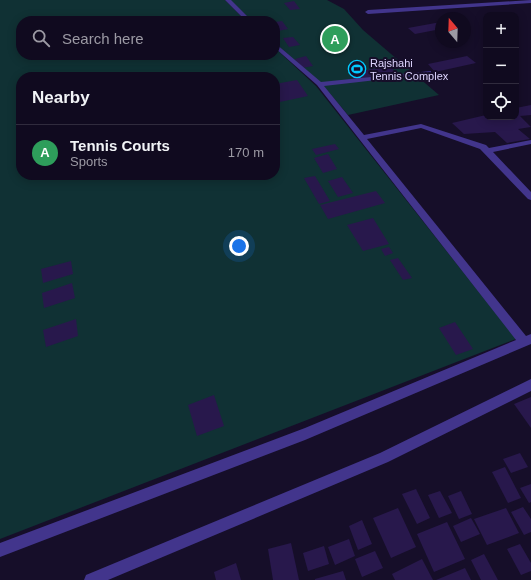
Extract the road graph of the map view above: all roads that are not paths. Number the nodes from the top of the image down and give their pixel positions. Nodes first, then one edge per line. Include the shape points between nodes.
1 (228, 0) edge
2 (531, 1) edge
3 (368, 12) dead end
4 (244, 16) edge
5 (280, 49) edge
6 (429, 72) dead end
7 (319, 84) junction
8 (362, 138) junction
9 (531, 142) edge
10 (487, 151) junction
11 (531, 197) edge
12 (528, 340) edge
13 (531, 385) edge
14 (0, 550) edge
15 (92, 580) edge

1 - 4 street
2 - 3 street
5 - 7 street
6 - 7 street
7 - 8 street
8 - 10 street via 421,126 483,147
8 - 12 street
9 - 10 street
10 - 11 street
12 - 14 street via 306,434
13 - 15 street via 384,458

